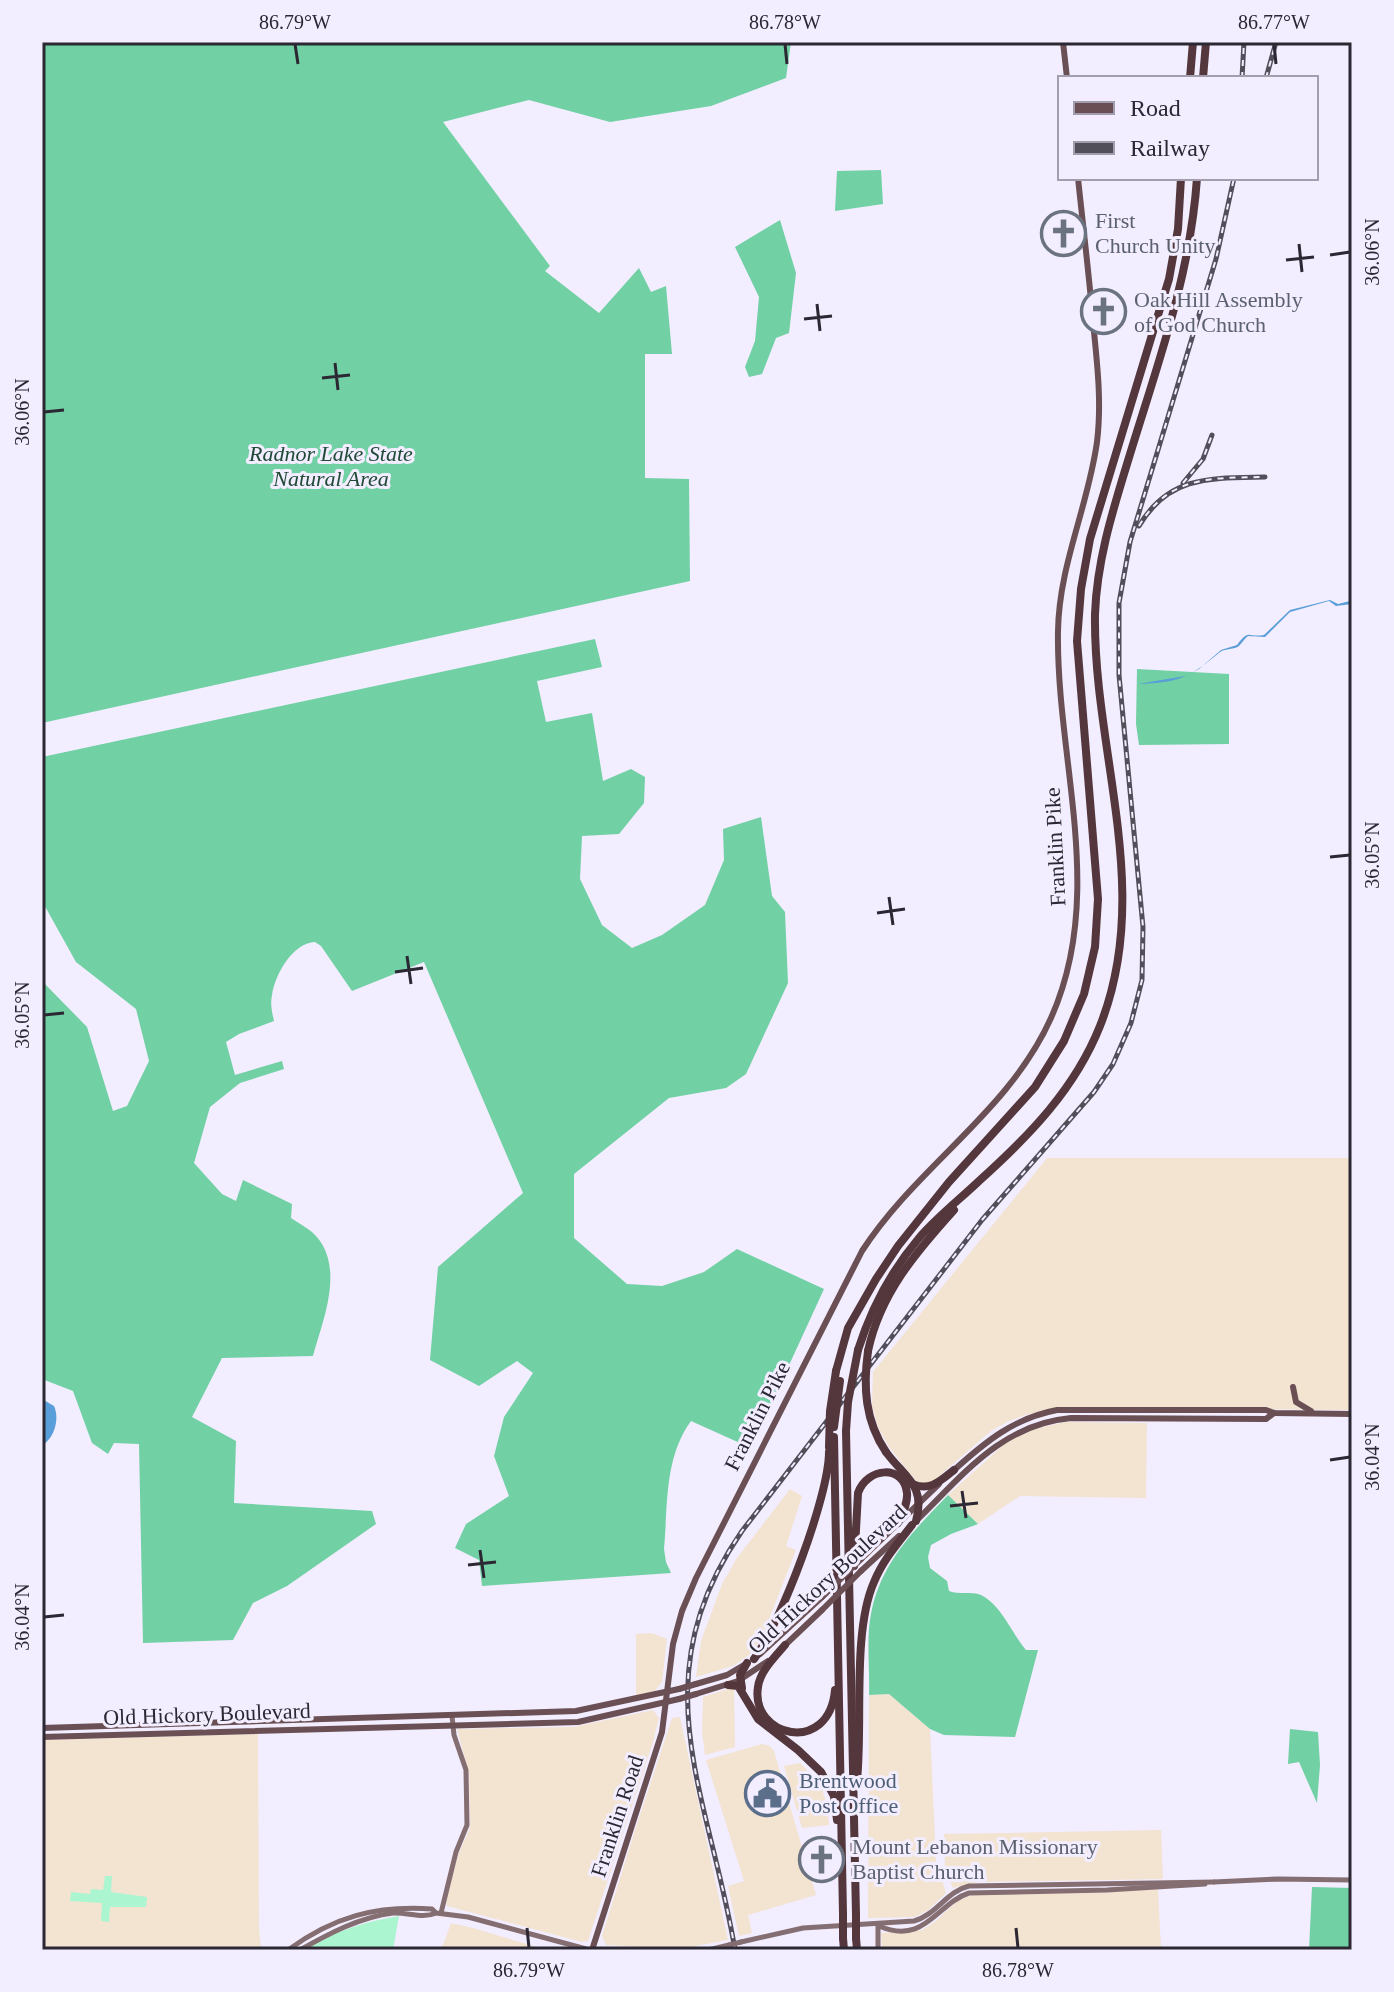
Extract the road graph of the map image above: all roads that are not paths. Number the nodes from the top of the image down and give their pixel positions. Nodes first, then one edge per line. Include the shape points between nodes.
1 (1063, 42) edge
2 (1193, 42) edge
3 (1206, 42) edge
4 (1067, 76) edge
5 (1190, 76) edge
6 (1203, 76) edge
7 (1078, 180) edge
8 (1181, 180) edge
9 (1197, 180) edge
10 (979, 1181) junction
11 (839, 1371) junction
12 (1293, 1387) dead end
13 (1274, 1413) junction
14 (1314, 1413) junction
15 (1352, 1414) edge
16 (954, 1470) junction
17 (913, 1484) junction
18 (918, 1504) junction
19 (898, 1523) junction
20 (914, 1523) junction
21 (852, 1631) junction
22 (785, 1645) junction
23 (750, 1661) junction
24 (838, 1661) junction
25 (740, 1680) junction
26 (728, 1685) junction
27 (743, 1691) junction
28 (668, 1692) junction
29 (668, 1701) junction
30 (452, 1716) junction
31 (453, 1725) junction
32 (42, 1728) edge
33 (42, 1737) edge
34 (854, 1809) junction
35 (1352, 1880) edge
36 (367, 1912) junction
37 (438, 1913) junction
38 (843, 1914) junction
39 (369, 1920) junction
40 (878, 1925) junction
41 (288, 1950) edge
42 (300, 1950) edge
43 (591, 1950) edge
44 (708, 1950) edge
45 (844, 1950) edge
46 (857, 1950) edge
47 (878, 1950) edge

1 - 4 main road
2 - 5 highway
3 - 6 highway
7 - 28 main road, Franklin Pike via 1099,406 1093,465 1068,553 1059,612 1078,883 1067,973 1050,1020 1017,1077 892,1210 856,1261 685,1601
8 - 11 highway via 1169,279 1090,539 1081,589 1077,641 1098,899 1095,947 1084,994 1064,1041 1035,1087 898,1246 864,1303
9 - 10 highway via 1186,266 1108,527 1097,585 1097,656 1124,889 1118,966 1099,1029 1072,1080 1044,1117
10 - 17 highway, bridge via 903,1271 868,1351 866,1403 873,1429
10 - 21 highway, bridge via 926,1229 902,1260 858,1350 846,1431
11 - 23 highway, bridge via 830,1411 825,1488 776,1618
11 - 24 highway, bridge via 834,1437
12 - 14 main road via 1296,1402
13 - 14 main road, Old Hickory Boulevard
13 - 16 main road, Old Hickory Boulevard via 1040,1413 1009,1426
13 - 20 main road, Old Hickory Boulevard via 1266,1419 1056,1419 1022,1430 990,1450
14 - 15 main road, Old Hickory Boulevard
16 - 17 highway via 929,1487
16 - 18 main road, Old Hickory Boulevard
17 - 18 highway
18 - 19 main road, Old Hickory Boulevard
18 - 20 highway
19 - 21 highway via 907,1500 904,1485 889,1473 869,1476 858,1496
19 - 23 main road, Old Hickory Boulevard, bridge
20 - 22 main road, Old Hickory Boulevard, bridge
20 - 34 highway via 886,1558 865,1610
21 - 34 highway
22 - 24 highway via 758,1688 763,1714 784,1731 810,1730 828,1716
22 - 25 main road, Old Hickory Boulevard
23 - 25 highway
23 - 28 main road, Old Hickory Boulevard, bridge via 727,1675
24 - 38 highway
25 - 26 main road, Old Hickory Boulevard
25 - 27 highway
26 - 27 highway
26 - 29 main road, Old Hickory Boulevard, bridge
27 - 38 highway via 758,1719 813,1763 828,1782 837,1808
28 - 29 main road, Franklin Road
28 - 30 main road, Old Hickory Boulevard via 576,1711
29 - 31 main road, Old Hickory Boulevard via 578,1722
29 - 43 main road, Franklin Road via 655,1759
30 - 31 main road
30 - 32 main road, Old Hickory Boulevard
31 - 33 main road, Old Hickory Boulevard
31 - 37 main road via 466,1770 467,1825
34 - 46 highway, bridge
35 - 40 main road via 969,1886 921,1919
36 - 37 main road via 404,1907
36 - 39 main road
36 - 41 main road via 312,1934
37 - 39 main road via 393,1913
37 - 43 main road
38 - 45 highway, bridge
39 - 42 main road
40 - 44 main road, bridge via 803,1928
40 - 47 main road

